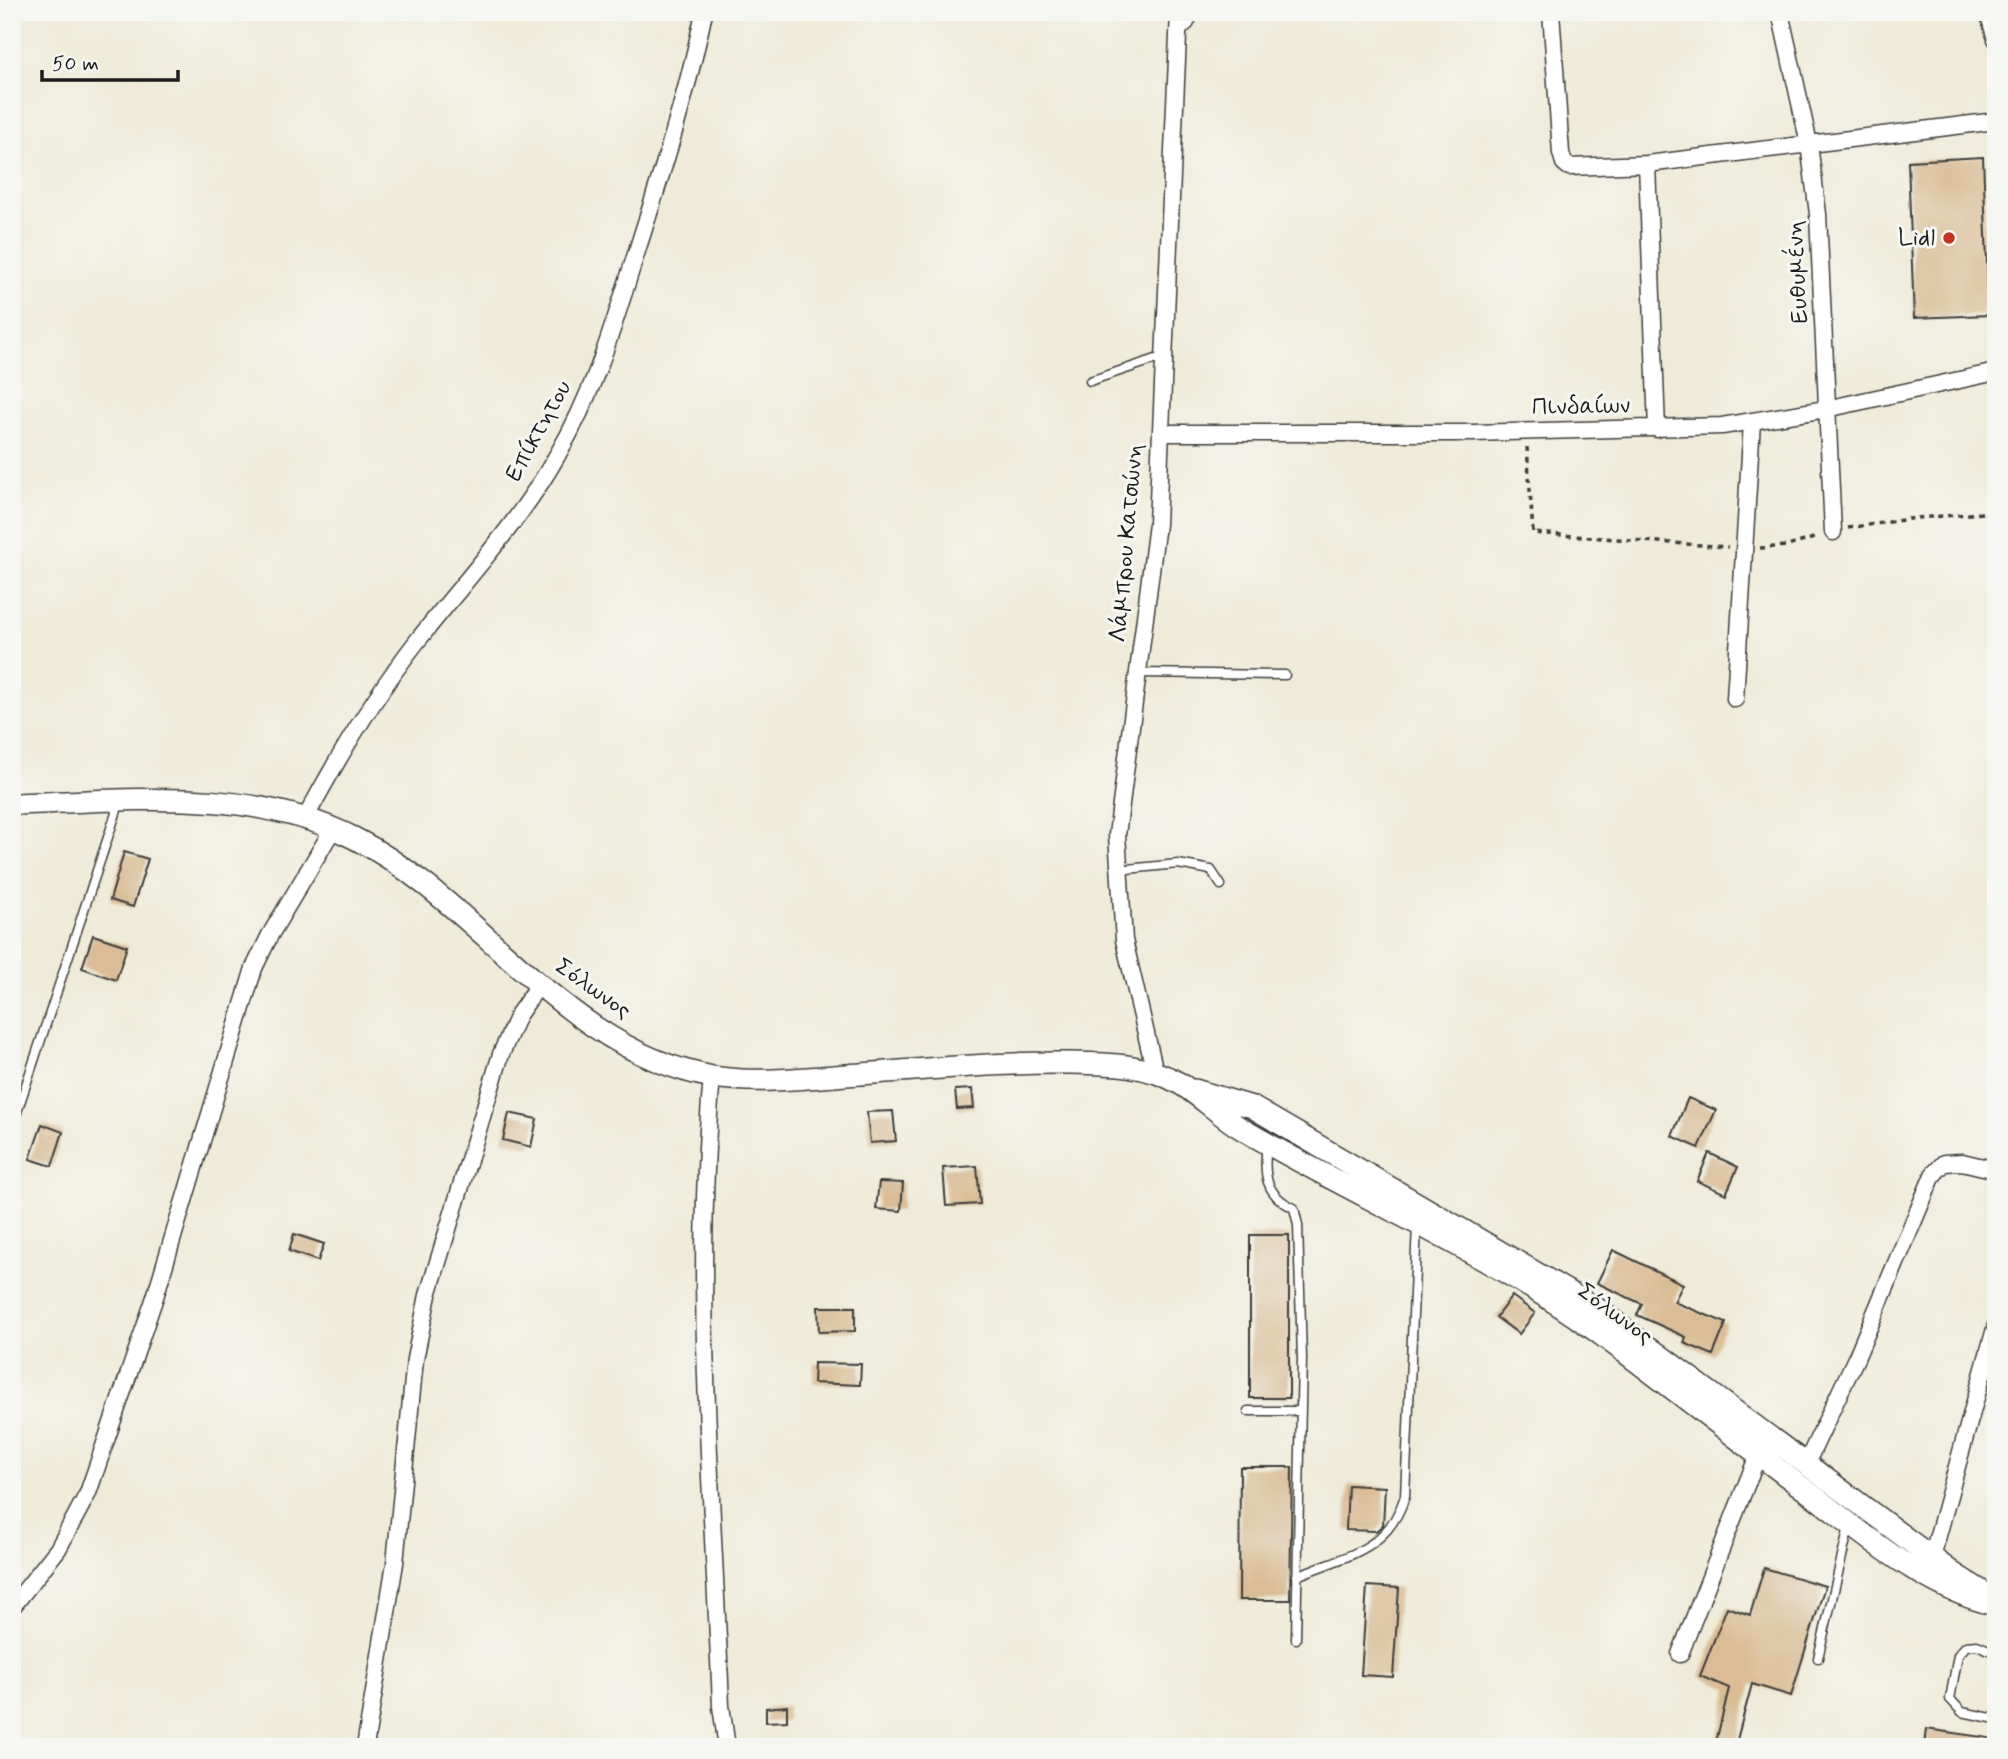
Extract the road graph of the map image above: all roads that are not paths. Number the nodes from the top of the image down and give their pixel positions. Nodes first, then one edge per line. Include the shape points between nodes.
1 (704, 12) edge
2 (1179, 12) edge
3 (1195, 12) edge
4 (1551, 12) edge
5 (1780, 12) edge
6 (1988, 12) edge
7 (1178, 35) junction
8 (1996, 39) edge
9 (1996, 121) edge
10 (1809, 144) junction
11 (1647, 164) junction
12 (1165, 356) junction
13 (1996, 372) edge
14 (1090, 381) dead end
15 (1826, 409) junction
16 (1752, 422) junction
17 (1657, 429) junction
18 (1160, 433) junction
19 (1833, 532) road end
20 (1138, 673) junction
21 (1285, 675) dead end
22 (1735, 699) dead end
23 (120, 801) junction
24 (12, 804) edge
25 (304, 819) junction
26 (333, 829) junction
27 (1117, 870) junction
28 (1221, 885) dead end
29 (539, 985) junction
30 (1155, 1072) junction
31 (712, 1077) junction
32 (1186, 1088) junction
33 (12, 1127) edge
34 (1268, 1142) junction
35 (1996, 1170) edge
36 (1417, 1225) junction
37 (1996, 1325) edge
38 (1988, 1380) edge
39 (1300, 1410) junction
40 (1248, 1411) dead end
41 (1758, 1455) junction
42 (1806, 1464) junction
43 (1850, 1524) junction
44 (1932, 1557) junction
45 (1297, 1576) junction
46 (1996, 1602) edge
47 (12, 1607) edge
48 (1296, 1639) dead end
49 (1996, 1653) edge
50 (1680, 1654) dead end
51 (1818, 1658) dead end
52 (1996, 1719) edge
53 (365, 1747) edge
54 (727, 1747) edge

1 - 25 street, Επίκτητου via 654,199 610,338 579,417 557,457 491,551 390,677
2 - 7 street, Λάμπρου Κατσώνη
3 - 7 lane
4 - 11 street via 1564,163 1574,169
5 - 10 street, Ευθυμένη
6 - 8 street
7 - 12 street, Λάμπρου Κατσώνη
9 - 10 street
10 - 11 street
10 - 15 street, Ευθυμένη via 1818,214
11 - 17 street
12 - 14 lane
12 - 18 street, Λάμπρου Κατσώνη
13 - 15 street, Πινδαίων
15 - 16 street, Πινδαίων
15 - 19 street, Ευθυμένη
16 - 17 street, Πινδαίων
16 - 22 street
17 - 18 street, Πινδαίων
18 - 20 street, Λάμπρου Κατσώνη via 1157,524
20 - 21 lane
20 - 27 street, Λάμπρου Κατσώνη via 1120,800
23 - 24 street, Σόλωνος
23 - 25 street, Σόλωνος via 217,802
23 - 33 lane
25 - 26 street, Σόλωνος
26 - 29 street, Σόλωνος via 381,853 422,883
26 - 47 street via 254,968 155,1297 88,1493 58,1549
27 - 28 lane via 1202,866 1215,873
27 - 30 street, Λάμπρου Κατσώνη via 1126,952
29 - 31 street, Σόλωνος via 595,1027 636,1049
29 - 53 street via 518,1015 501,1054 422,1319 395,1563
30 - 31 street, Σόλωνος via 1121,1064 1026,1063 783,1079
30 - 32 street, Σόλωνος
31 - 54 street via 705,1202 709,1428 721,1706
32 - 34 street, Σόλωνος
32 - 42 street, Σόλωνος via 1252,1107 1536,1271 1596,1308
34 - 36 street, Σόλωνος
34 - 39 lane via 1266,1182 1282,1203 1294,1209 1298,1225
35 - 42 street via 1944,1163 1933,1175
36 - 41 street, Σόλωνος via 1560,1307
36 - 45 lane via 1405,1496 1400,1513 1378,1542
37 - 38 street
38 - 44 street
39 - 40 lane
39 - 45 lane
41 - 43 street, Σόλωνος
41 - 50 street
42 - 44 street, Σόλωνος
43 - 46 street, Σόλωνος via 1887,1552 1954,1591 1969,1599
43 - 51 lane
44 - 46 street, Σόλωνος
45 - 48 lane
49 - 52 lane via 1966,1646 1958,1655 1951,1699 1962,1712

